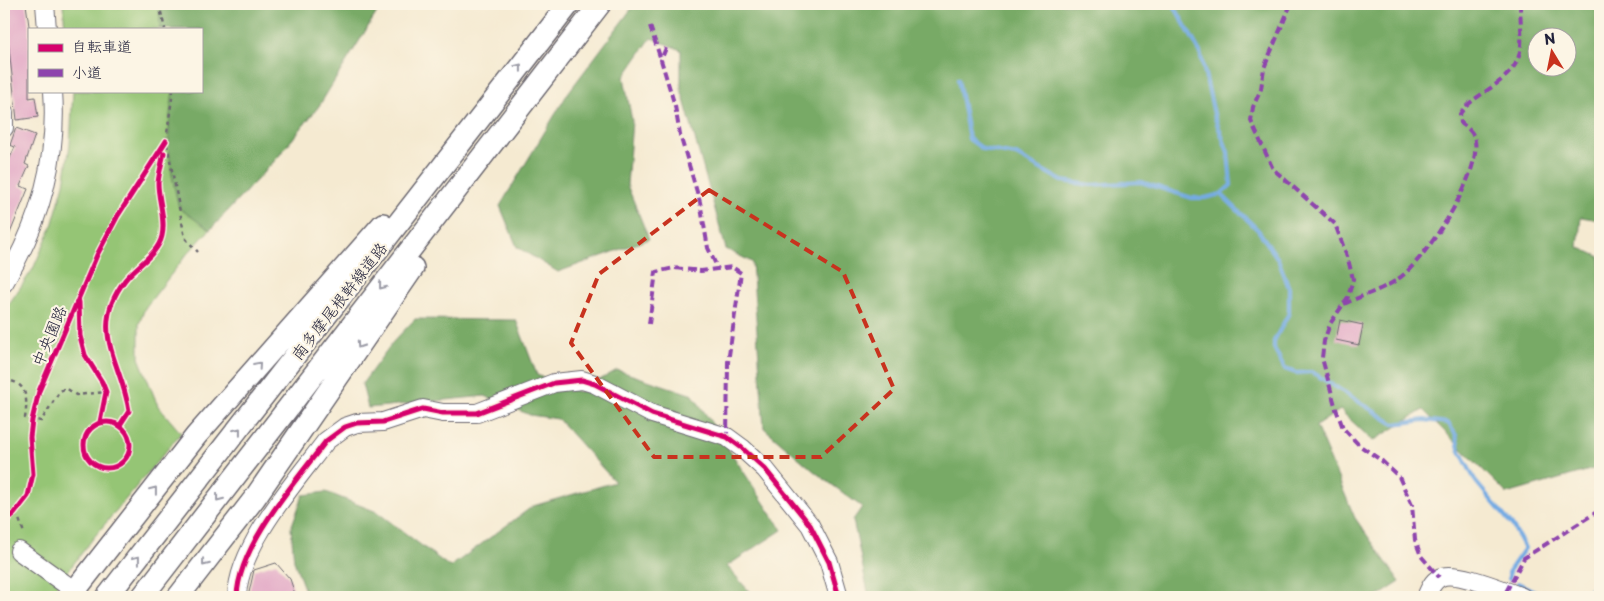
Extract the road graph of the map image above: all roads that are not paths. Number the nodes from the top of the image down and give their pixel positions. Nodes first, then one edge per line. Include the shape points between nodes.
1 (45, 4) edge
2 (569, 4) edge
3 (597, 8) edge
4 (47, 28) edge
5 (556, 59) junction
6 (502, 89) junction
7 (53, 92) edge
8 (4, 112) edge
9 (4, 128) edge
10 (4, 283) edge
11 (19, 551) dead end
12 (73, 594) edge
13 (107, 597) edge
14 (142, 597) edge
15 (178, 597) edge
16 (237, 597) edge
17 (839, 597) edge
18 (1426, 597) edge
19 (1522, 597) edge

1 - 4 street
6 -> 2 main road, 南多摩尾根幹線道路
3 - 5 main road, 南多摩尾根幹線道路
5 -> 14 main road, 南多摩尾根幹線道路
5 -> 15 main road via 254,499
12 -> 6 main road via 190,431
13 -> 6 main road, 南多摩尾根幹線道路
7 - 10 street via 52,149 46,184 35,222
8 - 9 street
11 - 12 street
16 - 17 street via 246,557 280,503 334,433 357,423 383,422 423,409 443,413 477,413 538,388 570,380 596,384 652,414 727,437 742,448 765,470 810,525 829,562
18 - 19 street via 1439,578 1449,576

